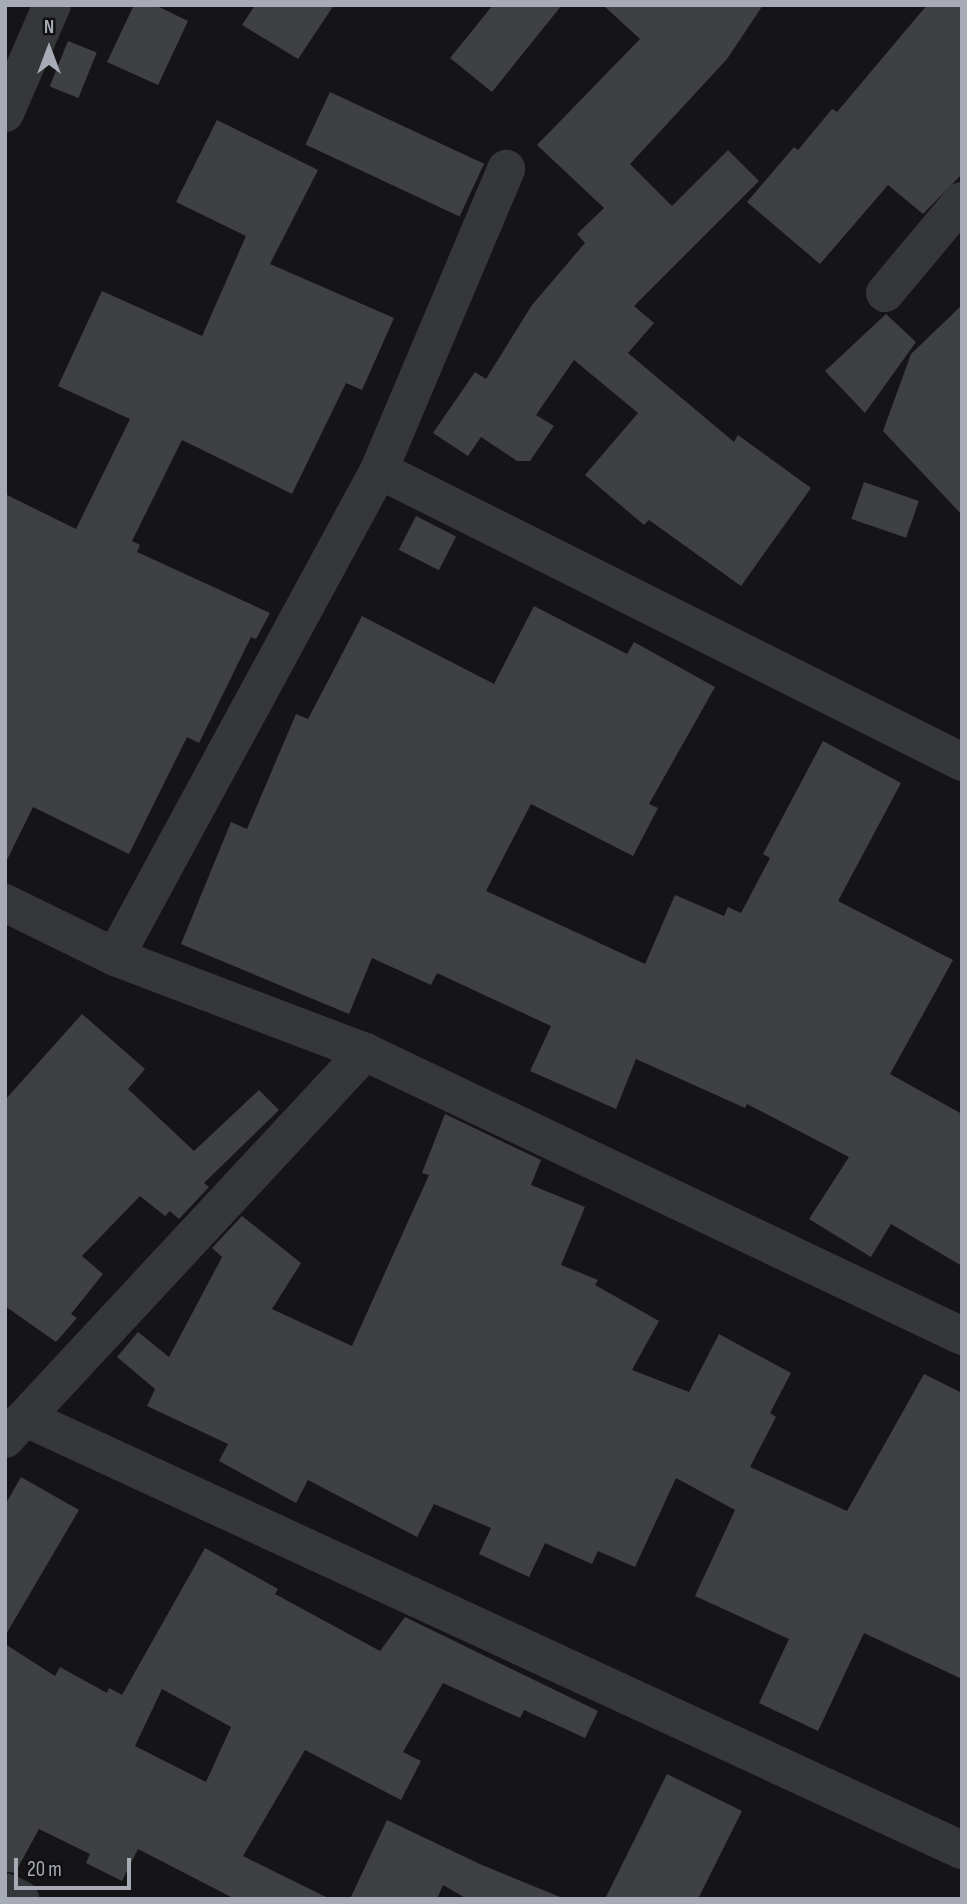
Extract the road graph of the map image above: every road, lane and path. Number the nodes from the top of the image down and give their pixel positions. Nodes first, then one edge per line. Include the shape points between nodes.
1 (52, 5) edge
2 (5, 113) edge
3 (506, 169) dead end
4 (962, 201) edge
5 (885, 293) dead end
6 (379, 470) junction
7 (962, 762) edge
8 (5, 903) edge
9 (115, 957) junction
10 (365, 1052) junction
11 (962, 1336) edge
12 (16, 1429) edge
13 (962, 1850) edge
14 (5, 1892) edge
15 (20, 1899) edge

1 - 2 street
3 - 6 street
4 - 5 street
6 - 7 street
6 - 9 street
8 - 9 street
9 - 10 street
10 - 11 street
10 - 12 street
12 - 13 street
14 - 15 street

